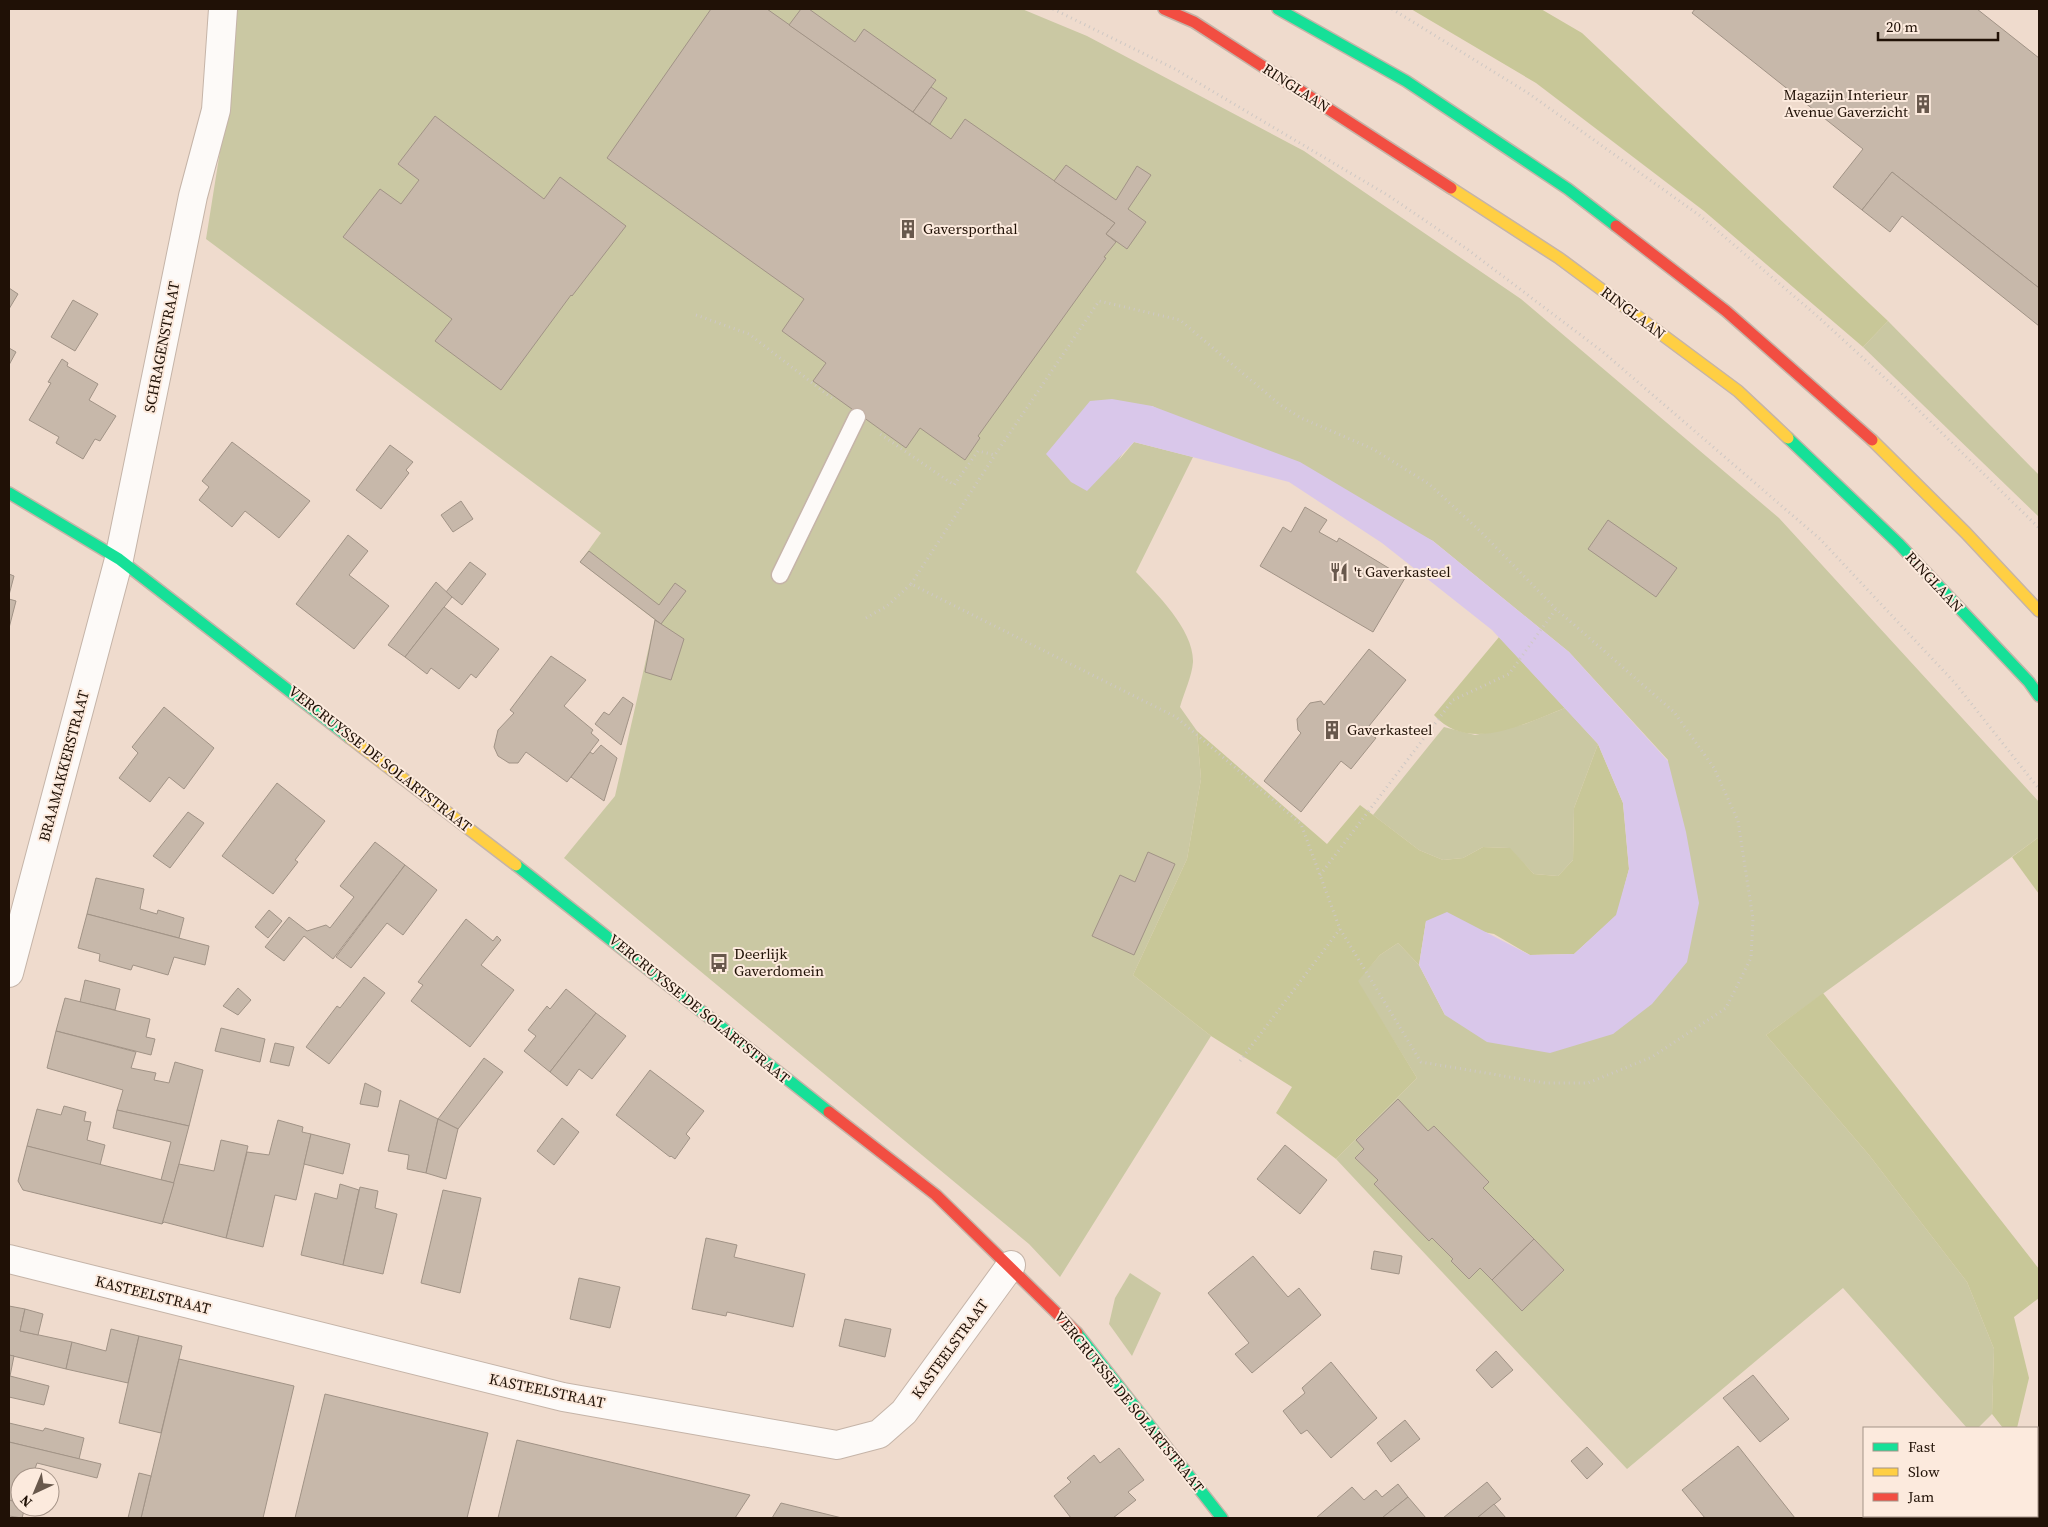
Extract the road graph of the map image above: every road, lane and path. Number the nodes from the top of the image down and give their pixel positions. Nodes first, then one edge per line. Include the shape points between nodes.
1 (223, 9) edge
2 (1053, 9) edge
3 (1164, 9) edge
4 (1278, 9) edge
5 (1392, 9) edge
6 (696, 315) dead end
7 (857, 417) junction
8 (995, 455) junction
9 (9, 493) edge
10 (2039, 528) edge
11 (119, 559) junction
12 (780, 575) dead end
13 (911, 584) junction
14 (1556, 609) junction
15 (2039, 611) edge
16 (866, 618) dead end
17 (2039, 696) edge
18 (2039, 789) edge
19 (1320, 875) junction
20 (1340, 929) junction
21 (9, 973) edge
22 (1240, 1061) dead end
23 (9, 1259) edge
24 (1011, 1265) junction
25 (1222, 1518) edge

1 - 11 street, SCHRAGENSTRAAT via 216,110 193,196
2 - 18 path via 1175,69 1389,196 1467,249 1603,352 1820,539 1955,683
3 - 17 main road, RINGLAAN via 1194,22 1559,258 1738,391 1899,544
4 - 15 main road via 1406,81 1568,189 1726,311 1848,417 1966,533
5 - 10 path via 1528,93 1699,216 1823,321
6 - 7 path via 749,334
7 - 8 path via 954,485 978,451
7 - 12 lane
8 - 13 path
8 - 14 path via 1099,301 1180,320 1279,404 1301,418 1373,449 1429,484
9 - 11 main road
11 - 21 street, BRAAMAKKERSTRAAT
11 - 24 main road, VERCRUYSSE DE SOLARTSTRAAT via 936,1195
13 - 16 path via 887,606
13 - 19 path via 1176,717 1301,824
14 - 19 path via 1509,674 1453,700
14 - 20 path via 1674,712 1714,768 1738,821 1753,919 1751,958 1726,1008 1652,1057 1588,1083 1545,1083 1421,1062
19 - 20 path
20 - 22 path
23 - 24 street, KASTEELSTRAAT via 563,1397 837,1445 879,1434 904,1412
24 - 25 main road, VERCRUYSSE DE SOLARTSTRAAT via 1072,1327

